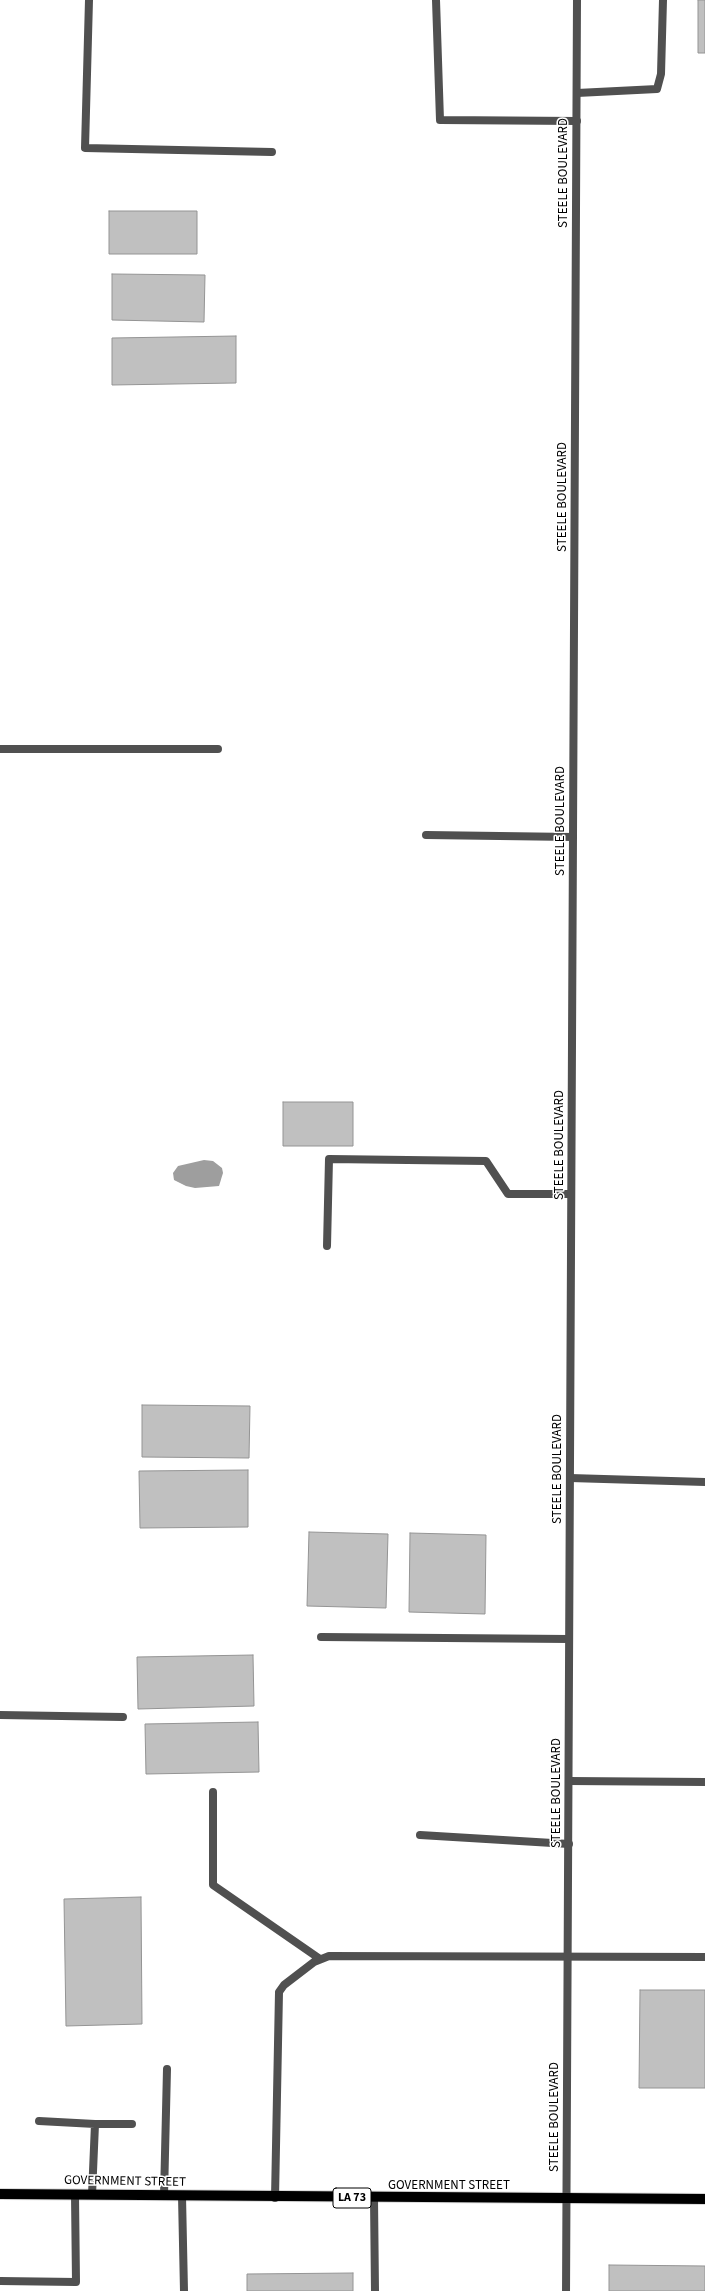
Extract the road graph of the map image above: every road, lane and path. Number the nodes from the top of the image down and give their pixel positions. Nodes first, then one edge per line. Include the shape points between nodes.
1 (89, 0) edge
2 (436, 0) edge
3 (577, 0) edge
4 (663, 0) edge
5 (576, 93) junction
6 (576, 121) junction
7 (272, 152) dead end
8 (0, 749) edge
9 (218, 749) dead end
10 (426, 834) dead end
11 (573, 837) junction
12 (571, 1194) junction
13 (328, 1246) dead end
14 (570, 1478) junction
15 (705, 1482) edge
16 (321, 1637) dead end
17 (569, 1639) junction
18 (0, 1715) edge
19 (123, 1717) dead end
20 (569, 1781) junction
21 (705, 1782) edge
22 (214, 1792) dead end
23 (420, 1835) dead end
24 (569, 1844) junction
25 (568, 1957) junction
26 (705, 1957) edge
27 (320, 1959) junction
28 (166, 2069) dead end
29 (39, 2121) dead end
30 (95, 2124) junction
31 (132, 2124) dead end
32 (0, 2194) edge
33 (75, 2195) junction
34 (92, 2195) junction
35 (164, 2196) junction
36 (182, 2196) junction
37 (275, 2198) junction
38 (374, 2198) junction
39 (567, 2199) junction
40 (705, 2199) edge
41 (0, 2281) edge
42 (184, 2291) edge
43 (374, 2291) edge
44 (566, 2291) edge

1 - 7 street via 85,148
2 - 6 street via 440,120
3 - 5 street, STEELE BOULEVARD
4 - 5 street via 661,74 657,89
5 - 6 street, STEELE BOULEVARD
6 - 11 street, STEELE BOULEVARD
8 - 9 street
10 - 11 street
11 - 12 street, STEELE BOULEVARD
12 - 13 street via 508,1194 486,1161 328,1159
12 - 14 street, STEELE BOULEVARD
14 - 15 street
14 - 17 street, STEELE BOULEVARD
16 - 17 street
17 - 20 street, STEELE BOULEVARD
18 - 19 street
20 - 21 street
20 - 24 street, STEELE BOULEVARD
22 - 27 street via 213,1885
23 - 24 street
24 - 25 street, STEELE BOULEVARD
25 - 26 street
25 - 27 street via 328,1956
25 - 39 street, STEELE BOULEVARD
27 - 37 street via 284,1984 278,1992
28 - 35 street
29 - 30 street
30 - 31 street
30 - 34 street
32 - 33 main road, GOVERNMENT STREET / LA 73
33 - 34 main road, GOVERNMENT STREET / LA 73
33 - 41 street via 76,2282
34 - 35 main road, GOVERNMENT STREET / LA 73
35 - 36 main road, GOVERNMENT STREET / LA 73
36 - 37 main road, GOVERNMENT STREET / LA 73
36 - 42 street
37 - 38 main road, GOVERNMENT STREET / LA 73
38 - 39 main road, GOVERNMENT STREET / LA 73
38 - 43 street
39 - 40 main road, GOVERNMENT STREET / LA 73
39 - 44 street, STEELE BOULEVARD

